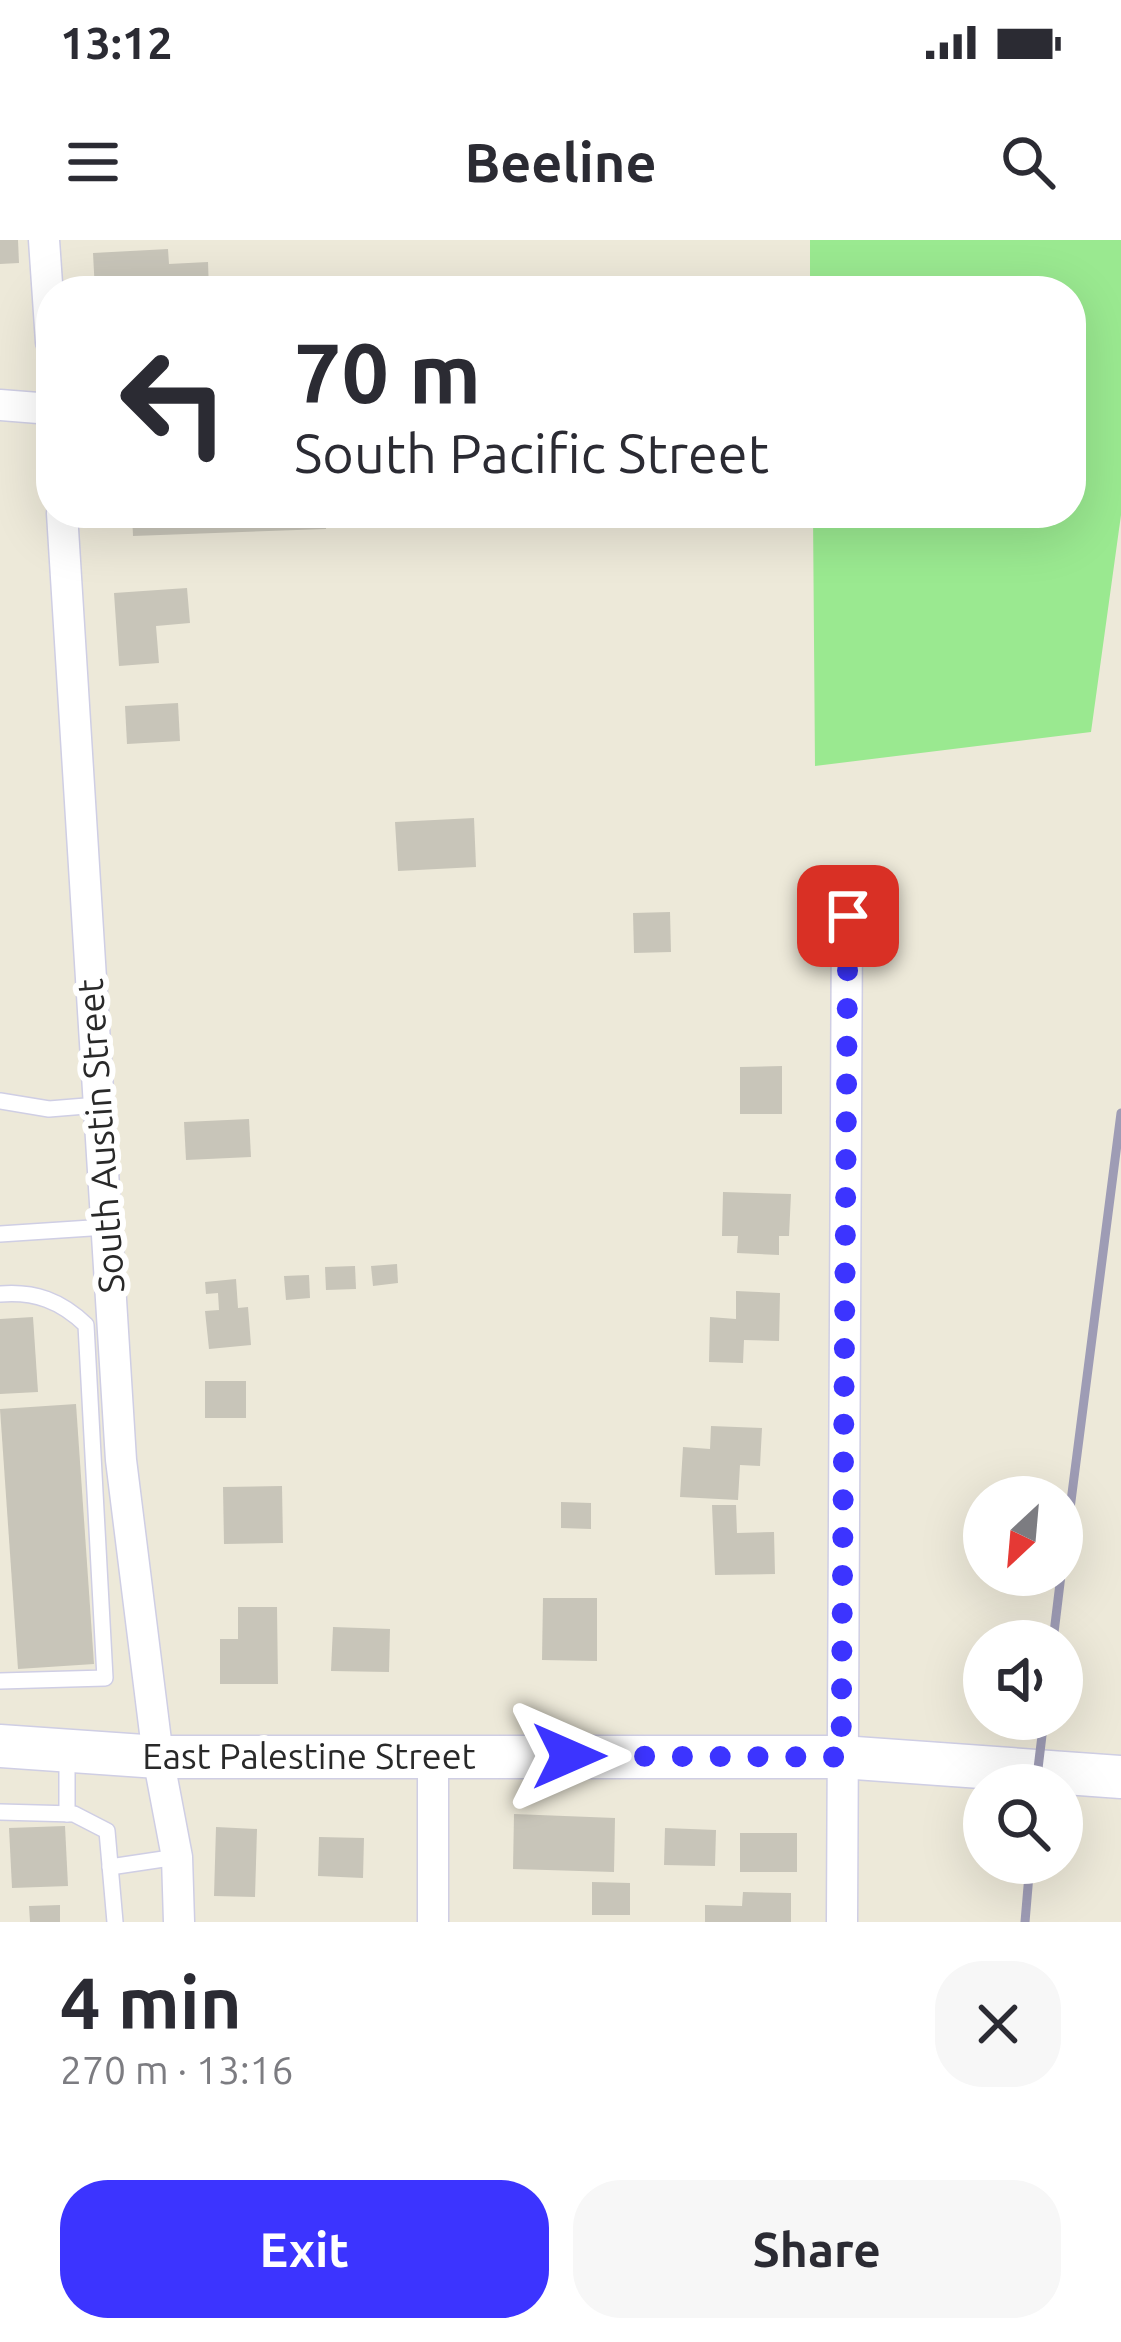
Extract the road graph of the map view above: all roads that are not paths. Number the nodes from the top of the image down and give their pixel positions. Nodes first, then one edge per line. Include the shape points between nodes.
1 (44, 240) edge
2 (46, 276) edge
3 (0, 405) edge
4 (36, 408) edge
5 (63, 528) edge
6 (848, 916) dead end
7 (0, 1101) edge
8 (98, 1105) junction
9 (106, 1227) junction
10 (0, 1234) edge
11 (0, 1294) edge
12 (0, 1681) edge
13 (0, 1746) edge
14 (67, 1750) junction
15 (433, 1756) junction
16 (158, 1757) junction
17 (841, 1757) junction
18 (1121, 1777) edge
19 (0, 1812) edge
20 (67, 1814) junction
21 (176, 1857) junction
22 (110, 1867) junction
23 (115, 1922) edge
24 (179, 1922) edge
25 (434, 1922) edge
26 (842, 1922) edge

1 - 2 street
3 - 4 street
5 - 8 street, South Austin Street
6 - 17 street
7 - 8 lane
8 - 9 street, South Austin Street
9 - 10 lane
9 - 16 street, South Austin Street via 121,1460
11 - 12 lane via 56,1301 86,1325 105,1678
13 - 14 street, East Palestine Street
14 - 16 street, East Palestine Street
14 - 20 lane
15 - 16 street, East Palestine Street
15 - 17 street, East Palestine Street
15 - 25 street
16 - 21 street, South Austin Street
17 - 18 street, East Palestine Street
17 - 26 street
19 - 20 lane
20 - 22 lane via 107,1832
21 - 22 lane
21 - 24 street, South Austin Street
22 - 23 lane

